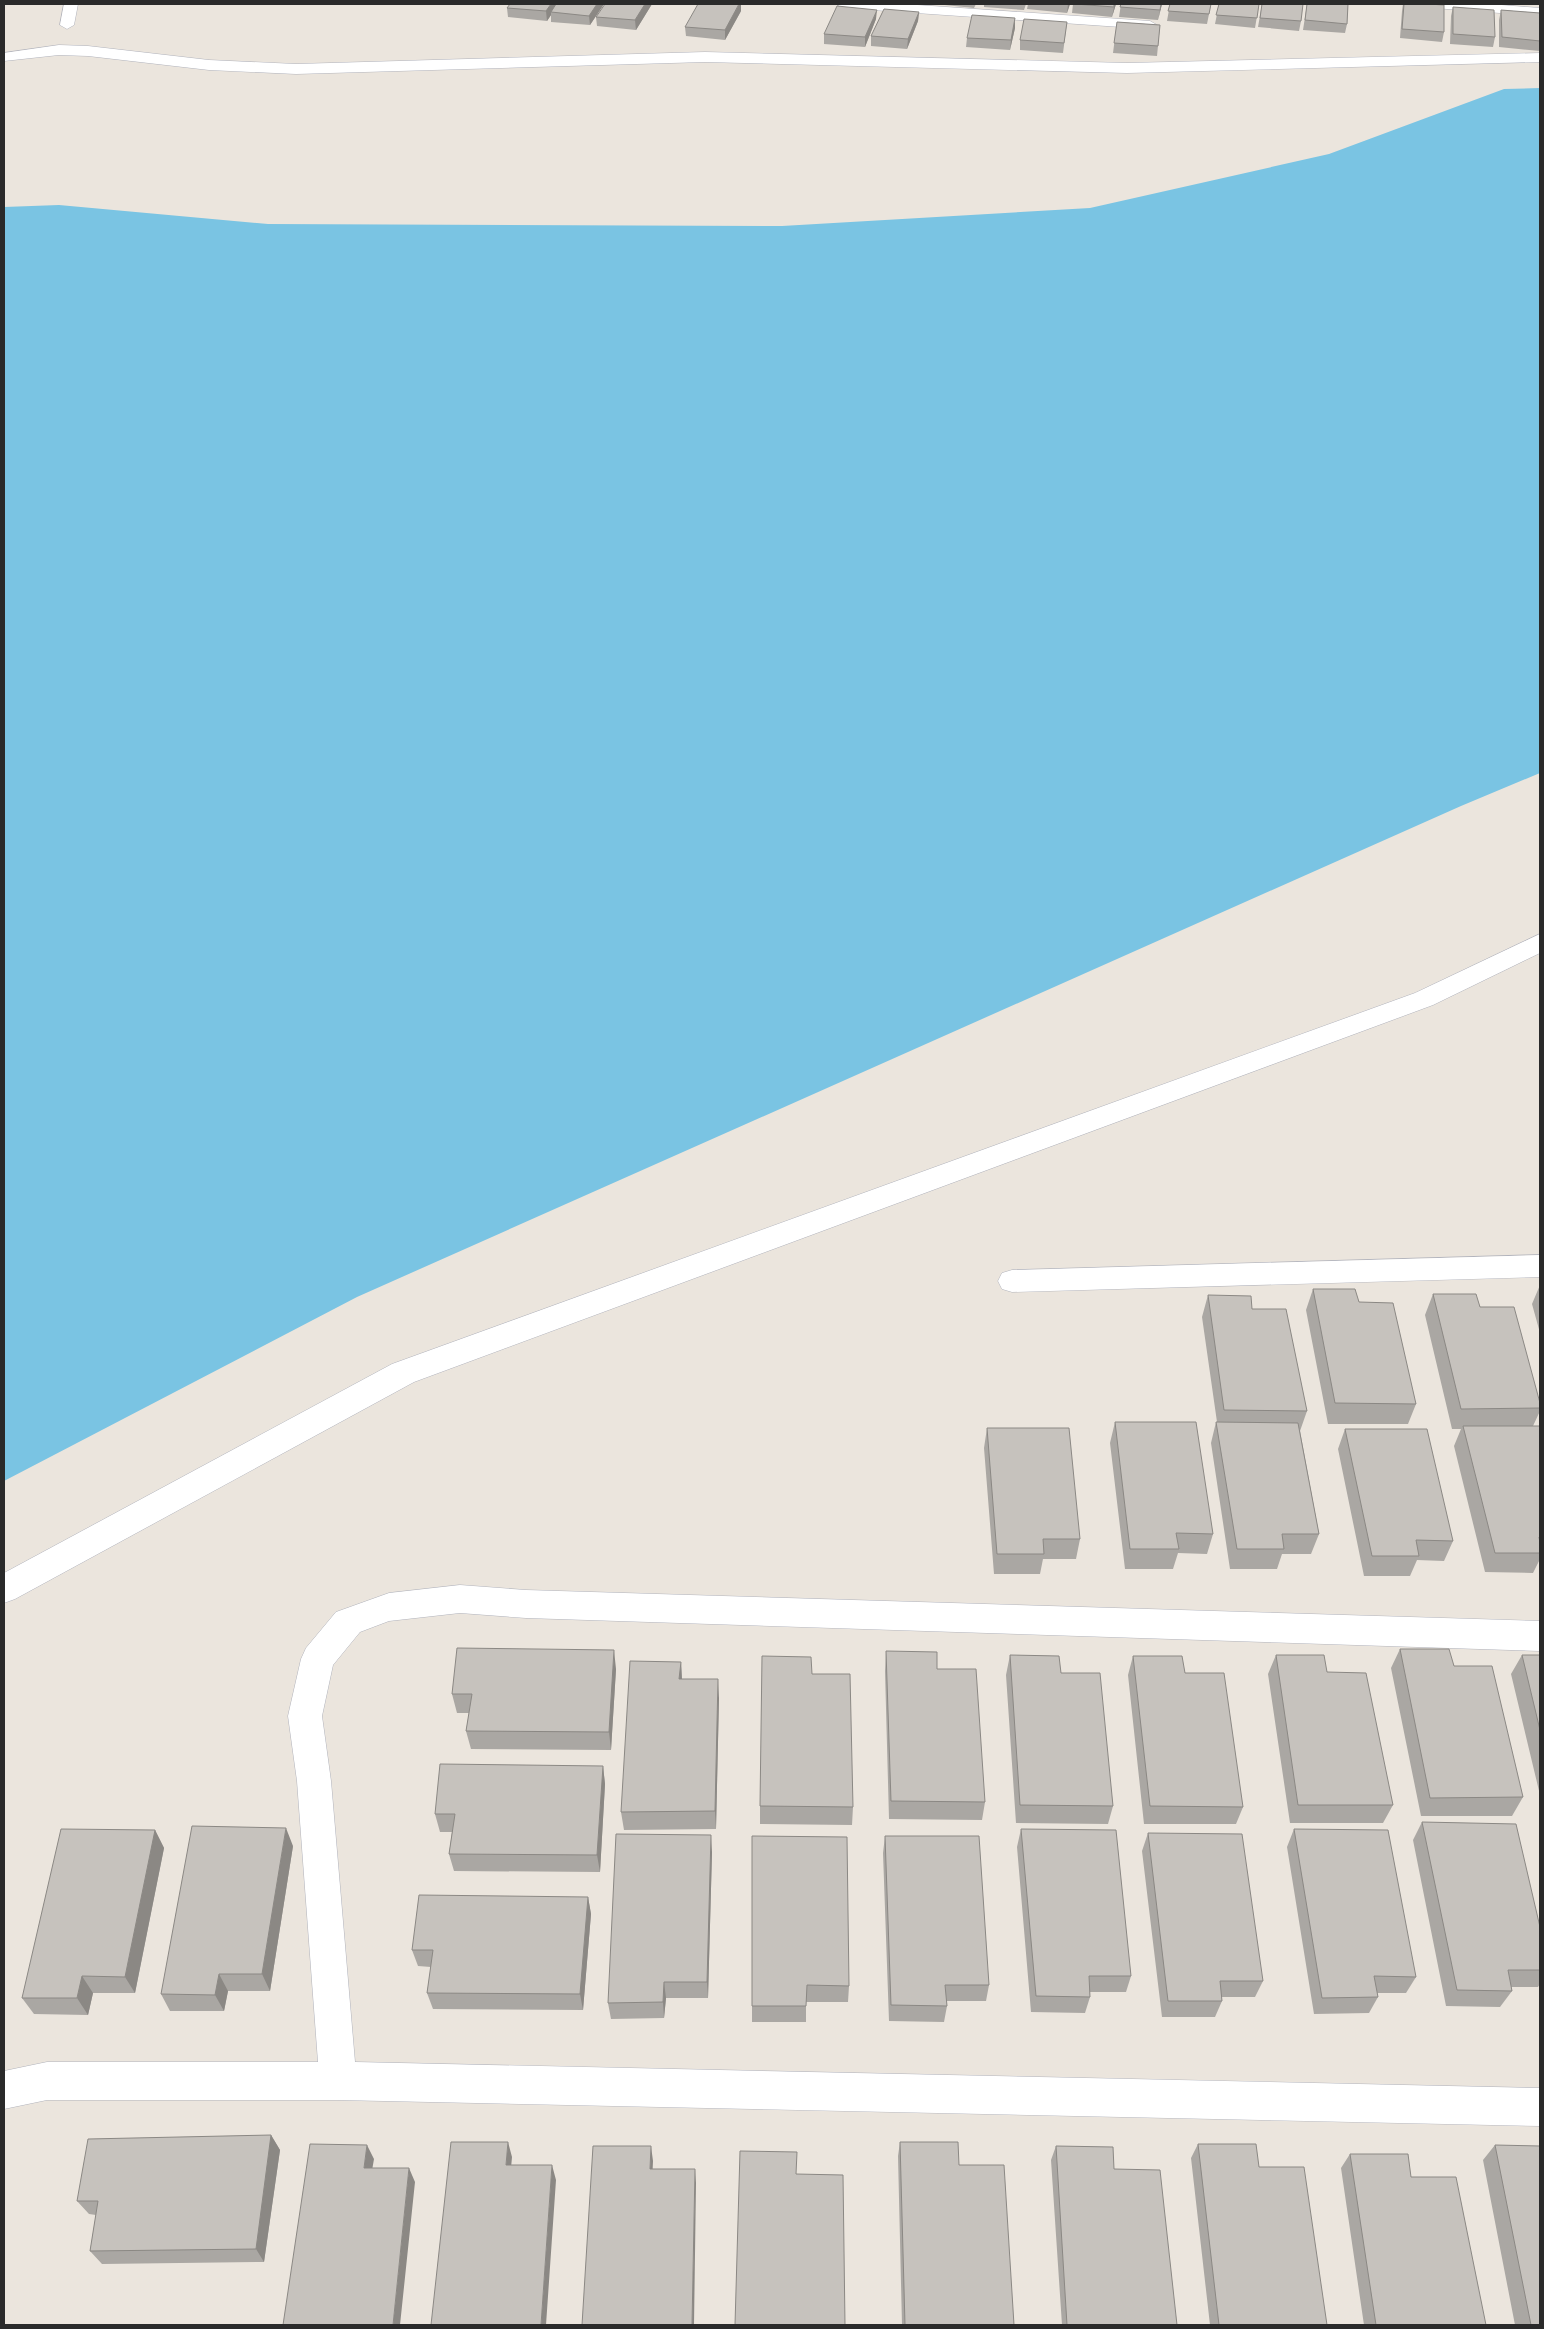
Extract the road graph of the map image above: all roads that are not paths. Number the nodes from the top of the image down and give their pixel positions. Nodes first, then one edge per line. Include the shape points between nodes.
1 (71, 4) edge
2 (843, 4) edge
3 (1434, 4) edge
4 (917, 6) edge
5 (1540, 12) edge
6 (67, 25) dead end
7 (1150, 25) edge
8 (4, 57) edge
9 (1540, 58) edge
10 (1540, 943) edge
11 (1540, 1266) edge
12 (1012, 1281) dead end
13 (4, 1589) edge
14 (1540, 1636) edge
15 (338, 2081) junction
16 (4, 2090) edge
17 (1540, 2108) edge

1 - 6 street
2 - 4 street
3 - 5 street
4 - 7 street
8 - 9 street via 59,50 88,51 209,65 296,69 705,57 1127,68
10 - 13 street via 1415,1002 403,1373
11 - 12 street
14 - 15 street via 526,1604 460,1599 389,1608 348,1622 318,1659 305,1716 314,1781
15 - 16 street via 47,2081
15 - 17 street

